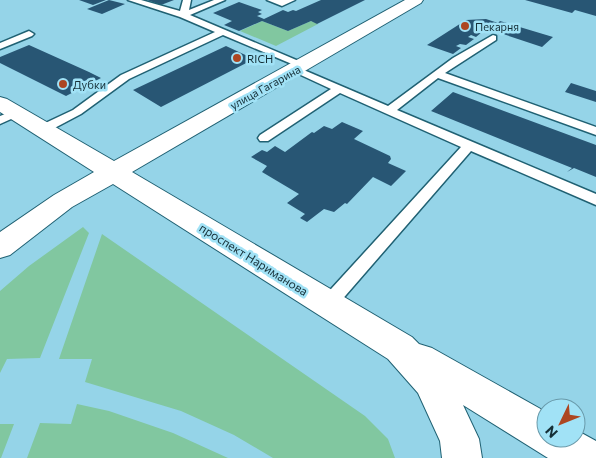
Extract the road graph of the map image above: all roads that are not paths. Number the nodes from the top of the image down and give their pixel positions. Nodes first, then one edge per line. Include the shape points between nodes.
1 (132, 0) edge
2 (187, 0) edge
3 (221, 0) edge
4 (271, 0) edge
5 (291, 0) edge
6 (416, 0) edge
7 (183, 15) junction
8 (222, 32) junction
9 (29, 34) dead end
10 (493, 38) dead end
11 (0, 46) edge
12 (299, 68) junction
13 (437, 74) junction
14 (339, 89) junction
15 (388, 111) junction
16 (5, 112) edge
17 (42, 130) junction
18 (596, 131) edge
19 (264, 138) dead end
20 (469, 146) junction
21 (113, 173) junction
22 (596, 200) edge
23 (0, 247) edge
24 (327, 305) junction
25 (400, 348) junction
26 (536, 428) edge
27 (569, 448) edge
28 (462, 458) edge
29 (586, 458) edge

1 - 7 lane
2 - 7 lane
3 - 7 lane
4 - 5 lane via 282,4
6 - 12 main road, улица Гагарина
7 - 8 lane
8 - 12 lane
8 - 17 lane via 125,77 77,112
9 - 11 lane
10 - 13 lane
12 - 14 lane
12 - 21 main road, улица Гагарина
13 - 15 lane
13 - 18 lane
14 - 15 lane
14 - 19 lane
15 - 20 lane
16 - 17 main road, проспект Нариманова
17 - 21 main road, проспект Нариманова
20 - 22 lane
20 - 24 lane
21 - 23 main road via 56,205
21 - 24 main road, проспект Нариманова
24 - 25 main road, проспект Нариманова
25 - 26 main road
25 - 28 main road, проспект Нариманова via 432,381 459,439
27 - 29 main road

